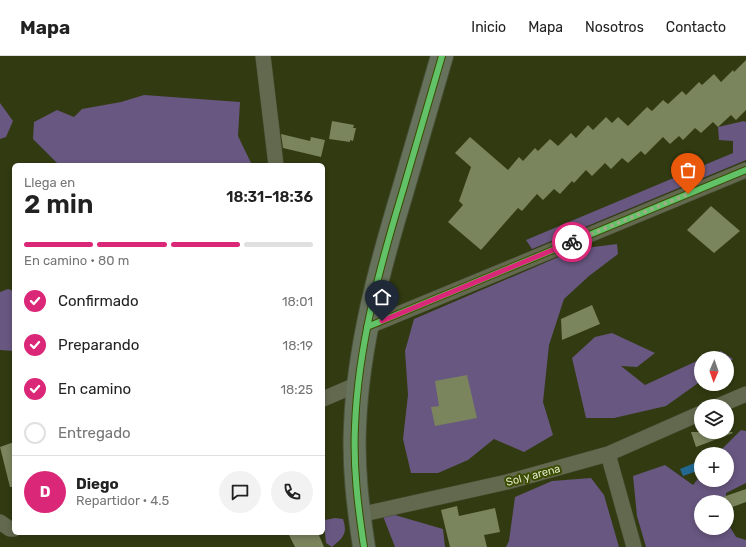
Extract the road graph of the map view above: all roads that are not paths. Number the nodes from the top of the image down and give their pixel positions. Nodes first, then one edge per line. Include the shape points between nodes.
1 (263, 56) edge
2 (442, 56) edge
3 (276, 163) edge
4 (746, 170) edge
5 (368, 327) junction
6 (358, 384) junction
7 (746, 394) edge
8 (325, 396) edge
9 (734, 399) edge
10 (694, 417) edge
11 (608, 454) junction
12 (359, 515) junction
13 (0, 522) edge
14 (12, 528) edge
15 (364, 547) edge
16 (634, 547) edge

1 - 3 street
2 - 5 main road via 383,259
4 - 5 street
5 - 6 main road
6 - 8 street
6 - 12 main road via 355,462
7 - 9 street
10 - 11 street, Sol y arena
11 - 12 street, Sol y arena via 507,482
11 - 16 street
12 - 15 main road
13 - 14 street

